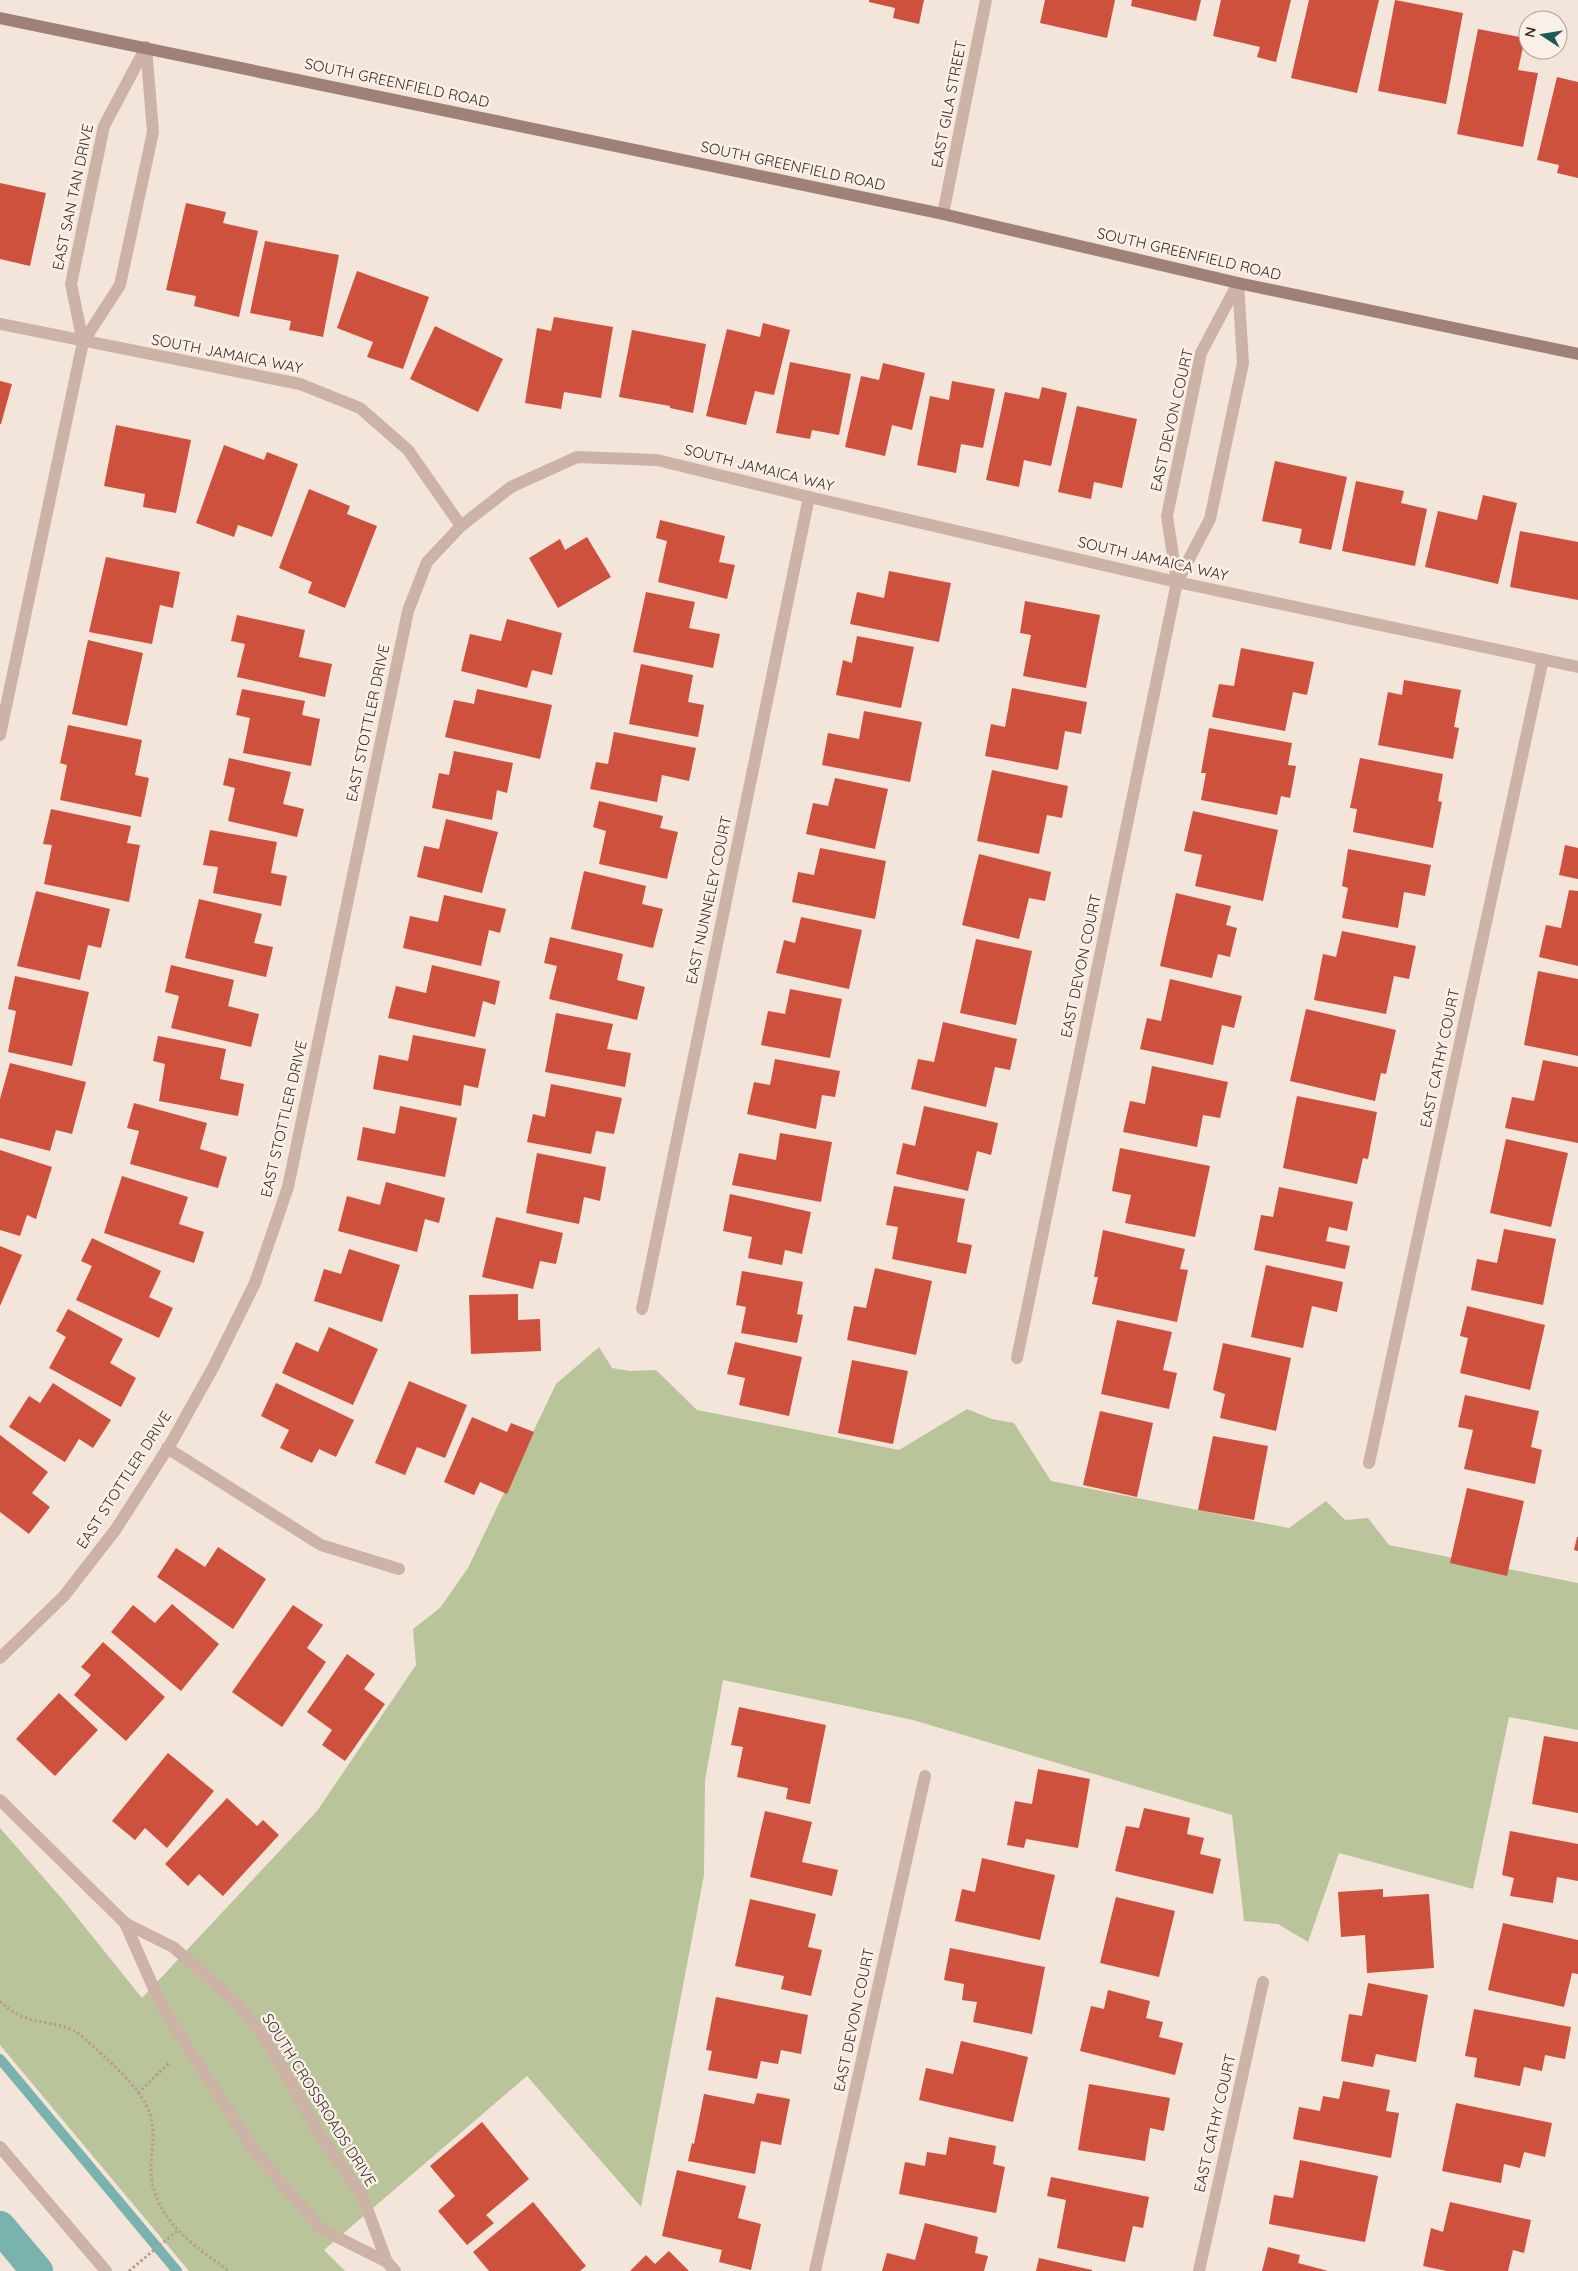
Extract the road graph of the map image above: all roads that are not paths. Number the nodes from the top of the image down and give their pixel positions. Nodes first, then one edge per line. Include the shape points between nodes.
1 (986, 0) edge
2 (0, 18) edge
3 (146, 47) junction
4 (943, 214) junction
5 (1238, 283) junction
6 (0, 324) edge
7 (83, 342) junction
8 (1578, 354) edge
9 (809, 497) junction
10 (461, 526) junction
11 (1177, 582) junction
12 (1543, 660) junction
13 (1578, 667) edge
14 (0, 735) edge
15 (642, 1309) dead end
16 (1017, 1358) dead end
17 (167, 1448) junction
18 (1369, 1463) dead end
19 (399, 1569) dead end
20 (0, 1658) edge
21 (925, 1776) dead end
22 (0, 1800) edge
23 (124, 1923) junction
24 (1263, 1982) dead end
25 (0, 2146) edge
26 (391, 2267) edge
27 (106, 2271) edge
28 (815, 2271) edge
29 (1198, 2271) edge

1 - 4 street, EAST GILA STREET
2 - 3 main road, SOUTH GREENFIELD ROAD
3 - 4 main road, SOUTH GREENFIELD ROAD
3 - 7 street, EAST SAN TAN DRIVE via 153,132 120,285
3 - 7 street, EAST SAN TAN DRIVE via 104,126 96,160 71,284
4 - 5 main road, SOUTH GREENFIELD ROAD
5 - 8 main road, SOUTH GREENFIELD ROAD
5 - 11 street, EAST DEVON COURT via 1243,363 1210,519
5 - 11 street, EAST DEVON COURT via 1201,353 1167,516
6 - 7 street, SOUTH JAMAICA WAY
7 - 10 street, SOUTH JAMAICA WAY via 300,384 360,408 408,450
7 - 14 street, EAST SAN TAN DRIVE
9 - 10 street, SOUTH JAMAICA WAY via 657,460 577,457 511,487
9 - 11 street, SOUTH JAMAICA WAY
9 - 15 street, EAST NUNNELEY COURT
10 - 17 street, EAST STOTTLER DRIVE via 428,562 408,611 288,1187 255,1283 214,1366
11 - 12 street, SOUTH JAMAICA WAY
11 - 16 street, EAST DEVON COURT
12 - 13 street, SOUTH JAMAICA WAY
12 - 18 street, EAST CATHY COURT
17 - 19 street via 321,1545
17 - 20 street, EAST STOTTLER DRIVE via 116,1529 64,1596
21 - 28 street, EAST DEVON COURT
22 - 23 street, SOUTH CROSSROADS DRIVE
23 - 26 street, SOUTH CROSSROADS DRIVE via 170,2019 256,2153 321,2230
23 - 26 street, SOUTH CROSSROADS DRIVE via 173,1947 235,2002 264,2038 321,2136 362,2195
24 - 29 street, EAST CATHY COURT
25 - 27 street

